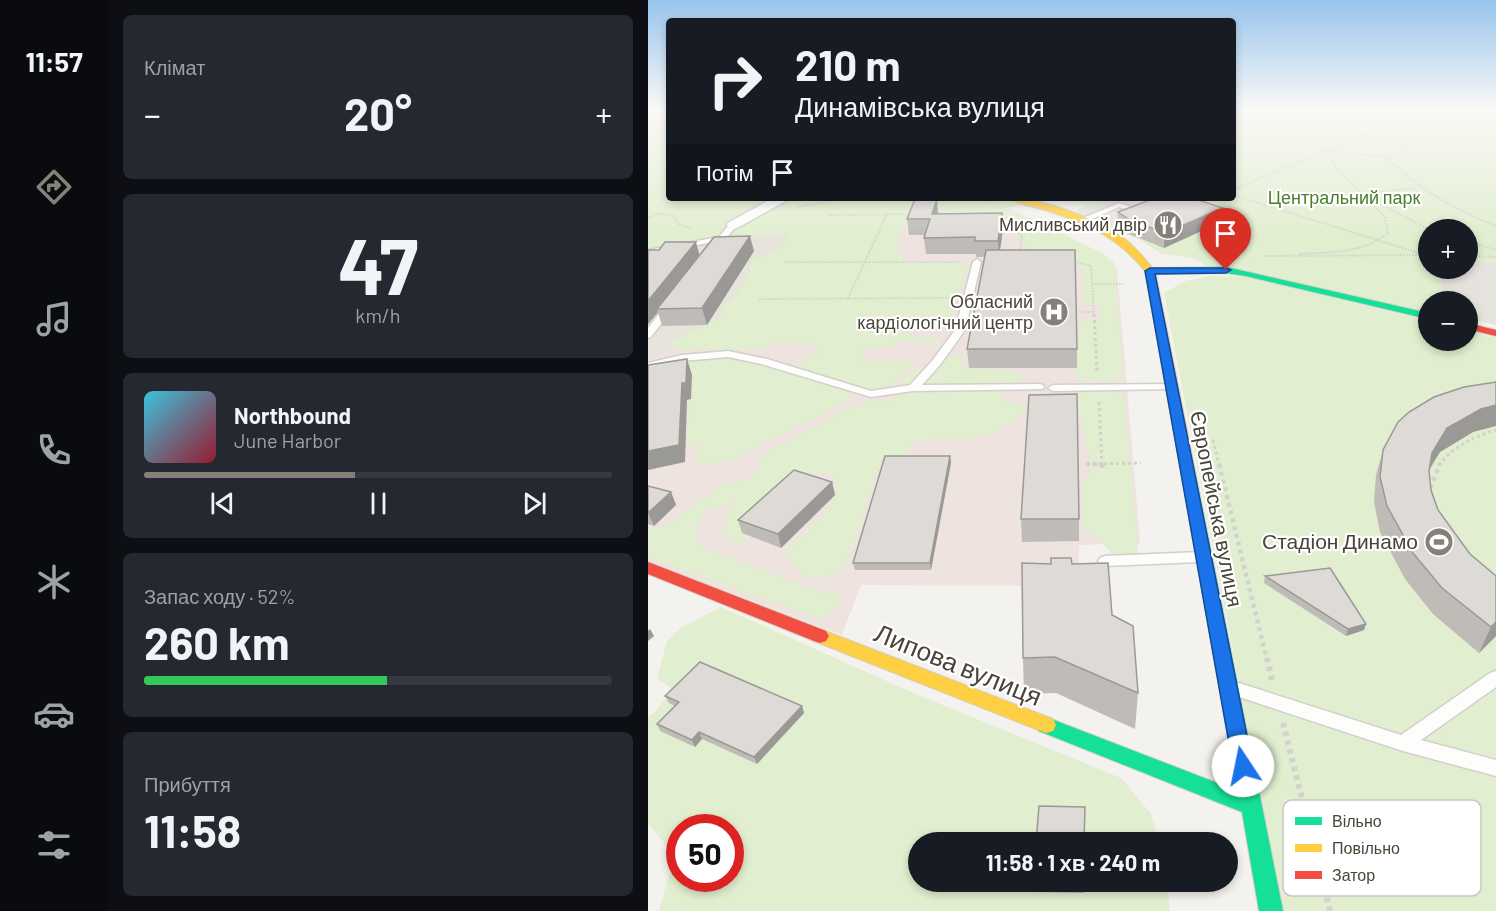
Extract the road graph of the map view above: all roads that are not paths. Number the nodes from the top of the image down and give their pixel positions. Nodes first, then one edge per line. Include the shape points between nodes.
1 (778, 201) edge
2 (1022, 201) edge
3 (1141, 212) edge
4 (1080, 221) junction
5 (734, 224) joint
6 (720, 239) junction
7 (648, 252) edge
8 (706, 259) edge
9 (977, 262) edge
10 (1150, 271) junction
11 (677, 297) edge
12 (1418, 314) edge
13 (1478, 329) edge
14 (1496, 333) edge
15 (648, 335) edge
16 (648, 366) edge
17 (1039, 387) dead end
18 (1053, 387) dead end
19 (1172, 387) junction
20 (913, 388) junction
21 (1204, 556) junction
22 (1105, 561) edge
23 (648, 568) edge
24 (1496, 678) edge
25 (1228, 687) junction
26 (1403, 743) junction
27 (1496, 768) edge
28 (1251, 806) junction
29 (1271, 911) edge

1 - 5 street
2 - 4 main road
3 - 4 lane via 1119,205
4 - 10 main road via 1136,252
5 - 6 lane
6 - 7 lane
6 - 8 lane
9 - 20 lane via 960,330
10 - 12 main road via 1246,273
10 - 19 main road, Європейська вулиця
11 - 15 lane
13 - 14 main road
16 - 20 lane via 728,354 871,394
17 - 20 lane
18 - 19 lane
19 - 21 main road, Європейська вулиця
21 - 22 lane
21 - 25 main road, Європейська вулиця
23 - 28 main road, Липова вулиця
24 - 26 lane
25 - 26 lane
25 - 28 main road, Європейська вулиця
26 - 27 lane
28 - 29 main road, Європейська вулиця

